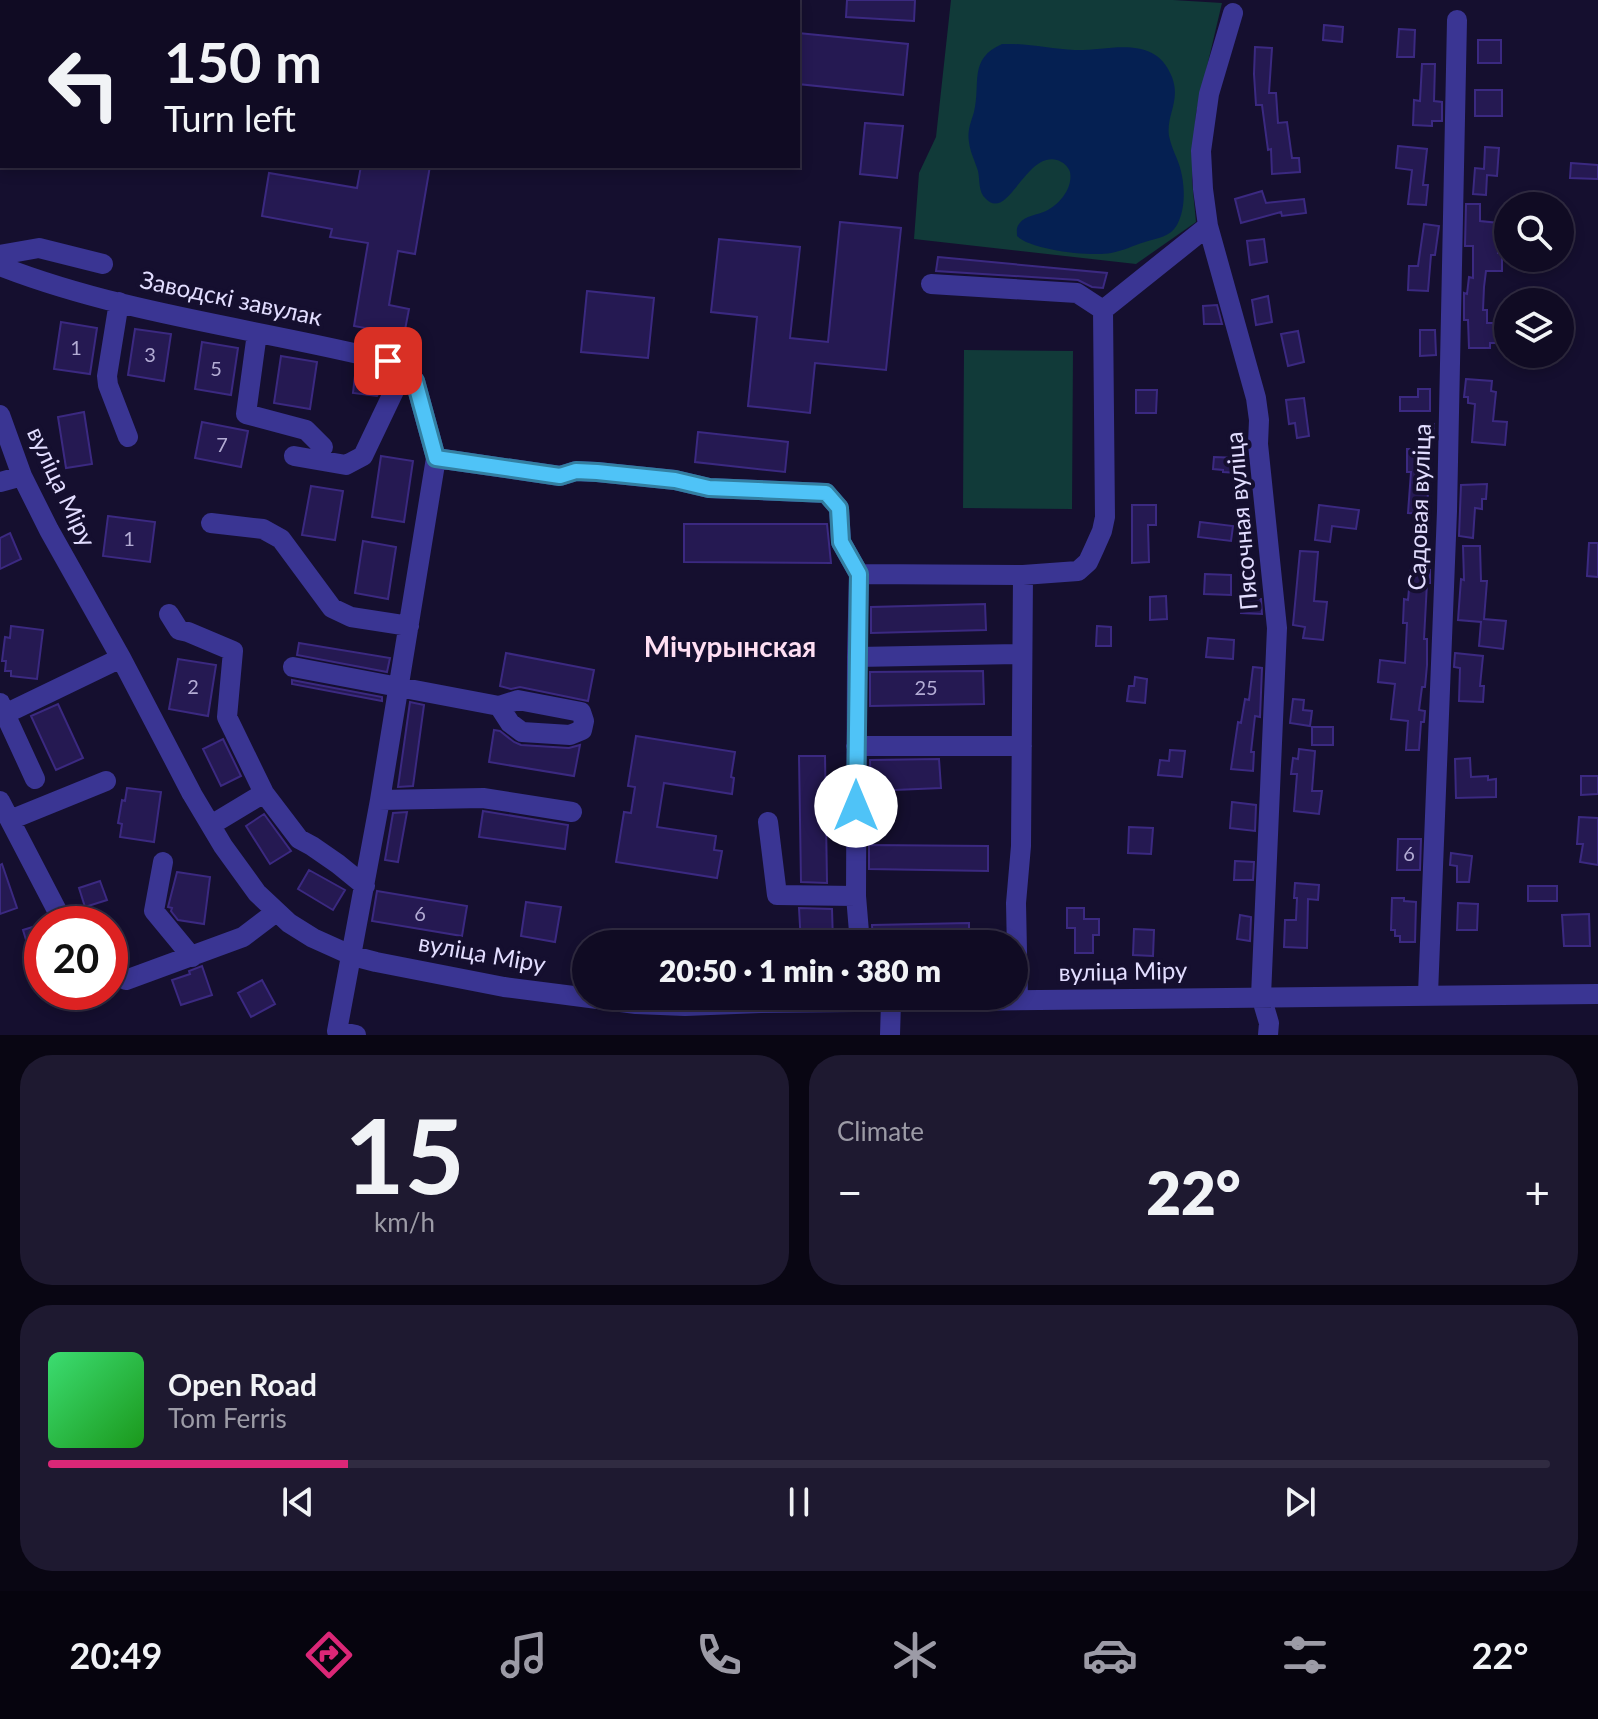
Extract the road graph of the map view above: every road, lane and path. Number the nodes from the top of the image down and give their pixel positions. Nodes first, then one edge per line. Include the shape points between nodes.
1 (1233, 13) dead end
2 (1457, 20) dead end
3 (1208, 226) junction
4 (0, 255) edge
5 (103, 264) dead end
6 (0, 266) edge
7 (931, 284) dead end
8 (119, 302) junction
9 (1103, 310) junction
10 (257, 333) junction
11 (405, 368) junction
12 (0, 415) edge
13 (128, 437) dead end
14 (323, 447) dead end
15 (294, 456) dead end
16 (436, 458) junction
17 (22, 476) junction
18 (0, 482) edge
19 (211, 523) dead end
20 (859, 574) junction
21 (1023, 575) junction
22 (169, 614) dead end
23 (409, 626) junction
24 (1022, 654) junction
25 (857, 657) junction
26 (121, 658) junction
27 (293, 667) dead end
28 (400, 687) junction
29 (499, 706) dead end
30 (3, 709) edge
31 (856, 746) junction
32 (1022, 746) junction
33 (35, 779) dead end
34 (106, 781) dead end
35 (264, 793) junction
36 (380, 800) junction
37 (0, 801) edge
38 (572, 812) dead end
39 (10, 820) junction
40 (768, 822) dead end
41 (211, 825) junction
42 (163, 862) dead end
43 (365, 886) junction
44 (856, 896) junction
45 (55, 906) edge
46 (276, 912) junction
47 (859, 930) edge
48 (1017, 930) edge
49 (353, 956) junction
50 (192, 957) junction
51 (128, 979) edge
52 (1428, 994) junction
53 (1598, 994) edge
54 (572, 996) edge
55 (1261, 996) junction
56 (1028, 1000) edge
57 (891, 1010) edge
58 (356, 1035) edge
59 (890, 1035) edge
60 (1268, 1035) edge

1 - 3 street, Пясочная вуліца via 1209,94 1201,151
2 - 52 street, Садовая вуліца via 1447,511
3 - 9 street
3 - 55 street, Пясочная вуліца via 1256,398 1277,628
4 - 5 street via 39,248
6 - 8 street, Заводскі завулак
7 - 9 street via 1077,293
8 - 10 street, Заводскі завулак
8 - 13 street via 107,376
9 - 21 street via 1102,531 1078,571
10 - 11 street, Заводскі завулак
10 - 14 street via 246,414 306,430
11 - 15 street via 363,456 346,465
11 - 16 street via 415,381
12 - 17 street, вуліца Міру
16 - 20 street via 560,476 597,472 709,488 826,493 839,508 841,542
16 - 23 street
17 - 18 street
17 - 26 street, вуліца Міру
19 - 23 street via 263,529 281,539 332,608 351,617
20 - 21 street
20 - 25 street
21 - 24 street
22 - 35 street via 179,630 233,651 227,717
23 - 28 street
24 - 25 street
24 - 32 street
25 - 31 street
26 - 30 street
26 - 41 street, вуліца Міру
27 - 28 street
28 - 29 street
28 - 36 street
30 - 33 street
31 - 32 street
31 - 44 street
32 - 48 street
34 - 39 street
35 - 41 street
35 - 43 street via 299,839
36 - 38 street via 483,798
36 - 43 street
37 - 39 street
39 - 45 street
40 - 44 street via 777,895
41 - 46 street, вуліца Міру via 250,884
42 - 50 street via 154,911
43 - 49 street
44 - 47 street
46 - 49 street, вуліца Міру via 313,938
46 - 50 street via 243,937
49 - 54 street, вуліца Міру
49 - 58 street via 337,1031
50 - 51 street
52 - 53 street, вуліца Міру
52 - 55 street, вуліца Міру
55 - 56 street, вуліца Міру
55 - 60 street, Пясочная вуліца
57 - 59 street

